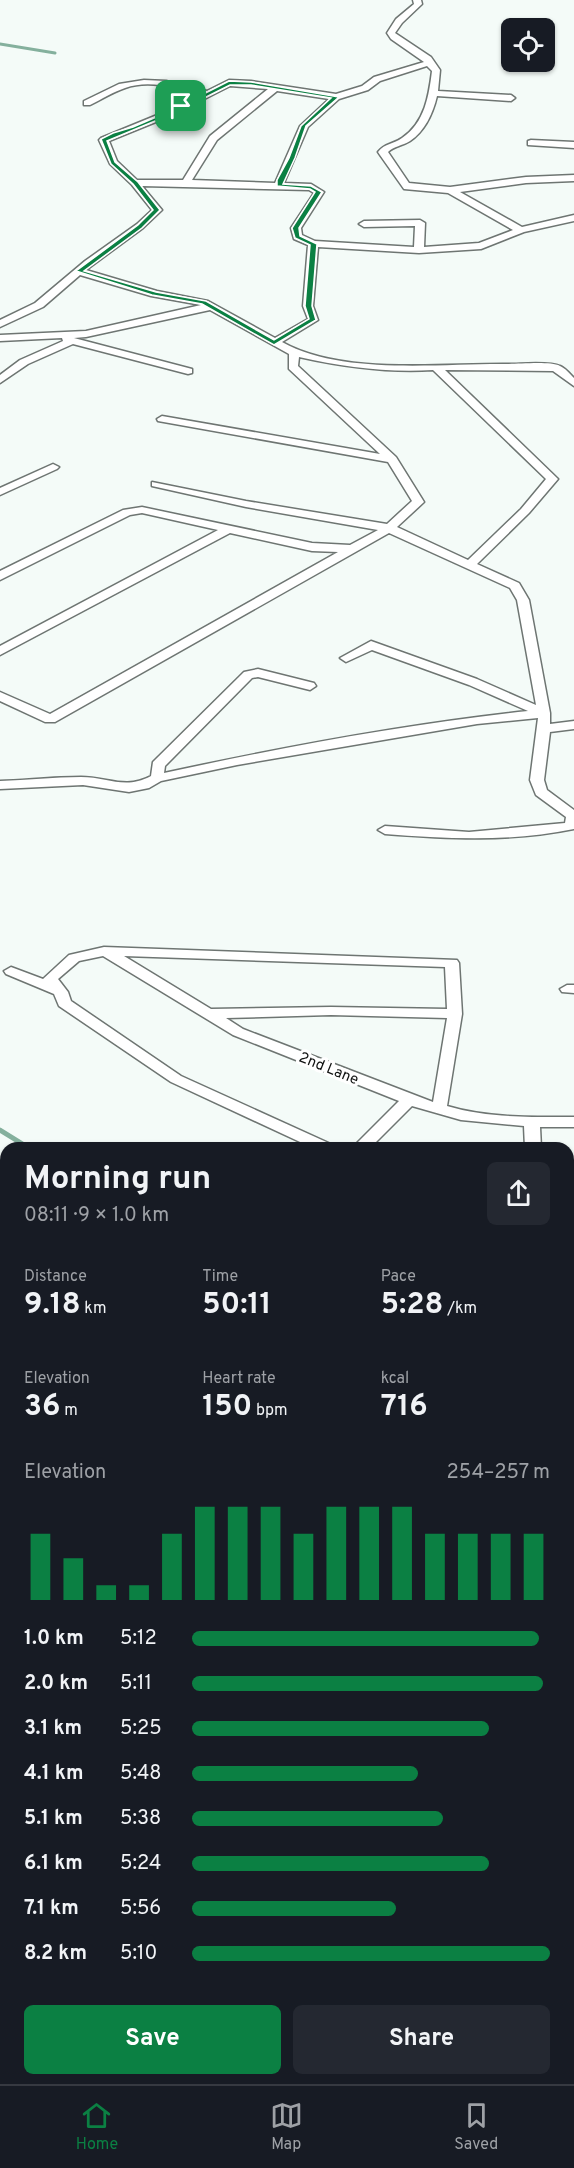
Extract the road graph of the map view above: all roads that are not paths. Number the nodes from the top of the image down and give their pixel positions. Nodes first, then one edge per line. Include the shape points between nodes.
1 (417, 0) edge
2 (429, 63) junction
3 (275, 88) junction
4 (433, 93) junction
5 (211, 94) junction
6 (336, 97) junction
7 (511, 98) dead end
8 (87, 103) dead end
9 (531, 143) dead end
10 (574, 146) edge
11 (574, 177) edge
12 (135, 183) junction
13 (186, 183) junction
14 (279, 185) junction
15 (450, 190) junction
16 (574, 218) edge
17 (364, 224) dead end
18 (521, 230) junction
19 (313, 244) junction
20 (419, 250) junction
21 (79, 271) junction
22 (211, 308) junction
23 (0, 324) edge
24 (56, 336) junction
25 (0, 338) edge
26 (71, 341) junction
27 (274, 343) junction
28 (294, 353) junction
29 (436, 368) junction
30 (188, 371) dead end
31 (0, 380) edge
32 (574, 383) edge
33 (162, 419) dead end
34 (392, 459) junction
35 (53, 467) dead end
36 (156, 484) dead end
37 (0, 492) edge
38 (228, 528) junction
39 (389, 528) junction
40 (351, 549) junction
41 (470, 565) junction
42 (0, 576) edge
43 (0, 651) edge
44 (346, 658) dead end
45 (310, 686) dead end
46 (0, 696) edge
47 (544, 712) junction
48 (574, 725) edge
49 (544, 729) junction
50 (157, 778) junction
51 (0, 785) edge
52 (385, 830) dead end
53 (104, 951) junction
54 (11, 971) dead end
55 (61, 992) junction
56 (208, 1014) junction
57 (456, 1014) junction
58 (409, 1100) junction
59 (439, 1109) junction
60 (532, 1122) junction
61 (574, 1122) edge
62 (314, 1142) edge
63 (366, 1142) edge
64 (533, 1142) edge

1 - 2 street via 418,4 395,24 391,33
2 - 4 street via 436,70
2 - 6 street
3 - 5 street via 229,83
3 - 6 street
3 - 13 street via 213,138
4 - 7 street
4 - 15 street via 431,108 422,124 406,140 383,152 407,187
5 - 8 street via 165,84 135,83
5 - 12 street via 104,141 113,162
6 - 14 street via 304,126
9 - 10 street
11 - 15 street
12 - 13 street
12 - 21 street via 156,210
13 - 14 street
14 - 19 street via 319,192 296,228 297,237
15 - 18 street
16 - 18 street
17 - 20 street via 420,223
18 - 20 street via 481,246
19 - 20 street
19 - 27 street via 308,306 313,320
21 - 22 street
21 - 23 street via 39,305
22 - 24 street via 86,334
22 - 27 street
24 - 25 street
24 - 26 street
26 - 30 street
26 - 31 street via 24,362
27 - 28 street
28 - 29 street via 370,367
28 - 34 street via 293,367
29 - 32 street via 556,368
29 - 41 street via 552,478
33 - 34 street
34 - 39 street via 418,502
35 - 37 street
36 - 39 street
38 - 40 street via 312,547
38 - 42 street via 142,510 127,512
38 - 43 street
39 - 40 street
39 - 41 street
40 - 46 street via 50,719
41 - 47 street via 515,586 523,600
44 - 47 street via 371,645
45 - 50 street via 258,673 248,675 158,765
47 - 49 street
47 - 50 street via 477,720
48 - 49 street
49 - 52 street via 537,780 541,792 573,816 571,826 469,836
50 - 51 street via 129,788 83,781
53 - 55 street via 74,958 50,979
53 - 56 street, 2nd Lane
53 - 57 street via 452,963
54 - 55 street
55 - 62 street via 64,1004 176,1079
56 - 57 street
56 - 58 street, 2nd Lane via 238,1032
57 - 59 street
58 - 59 street, 2nd Lane
58 - 63 street
59 - 60 street, 2nd Lane
60 - 61 street, 2nd Lane
60 - 64 street

